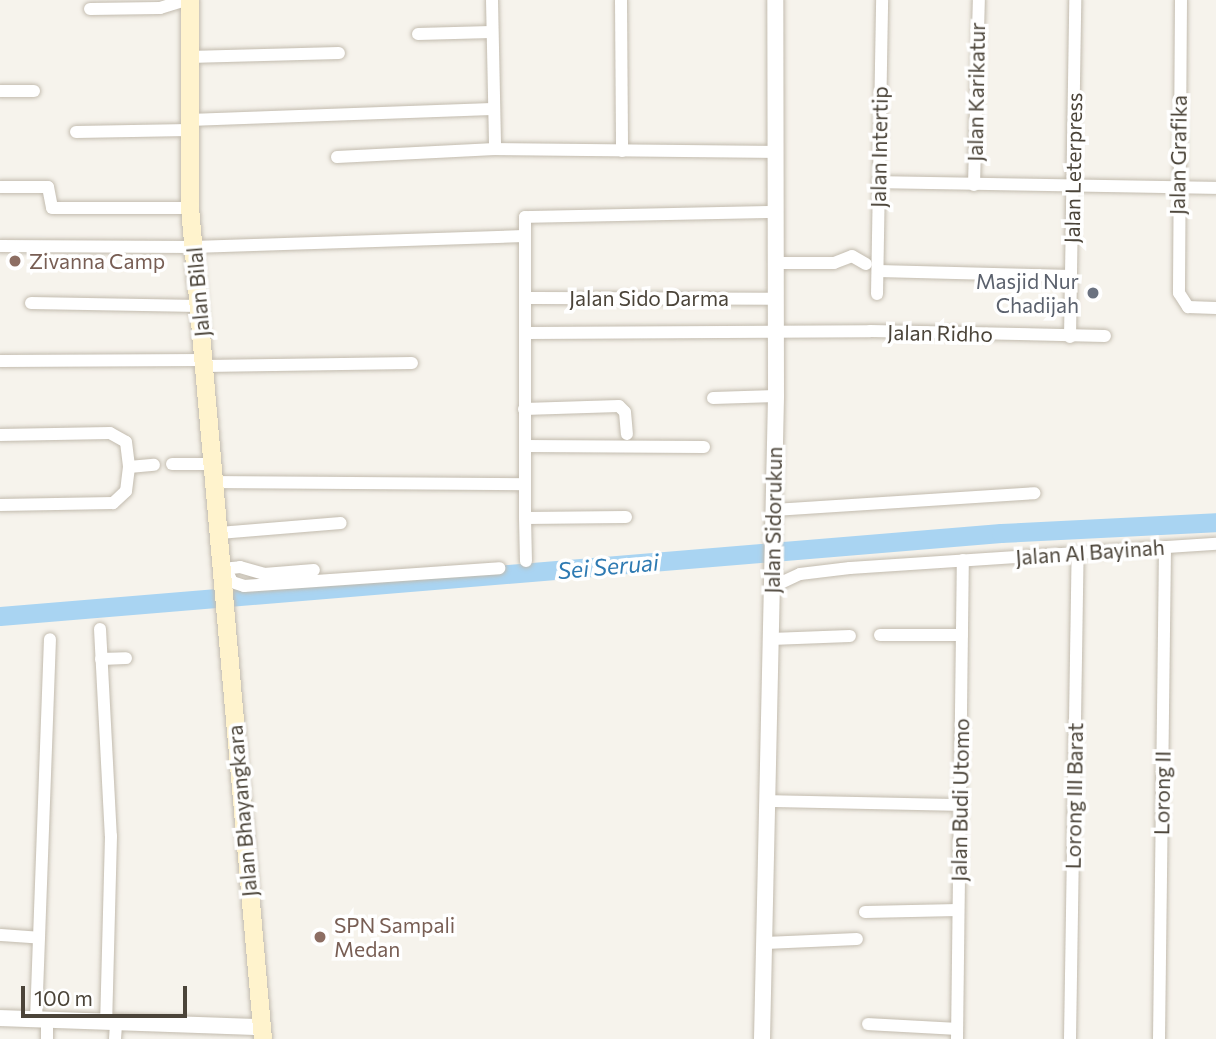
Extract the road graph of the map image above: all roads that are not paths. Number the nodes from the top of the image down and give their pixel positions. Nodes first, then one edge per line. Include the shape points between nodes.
1 (188, 0) edge
2 (492, 0) edge
3 (621, 0) edge
4 (775, 0) edge
5 (882, 0) edge
6 (979, 0) edge
7 (1075, 0) edge
8 (1181, 0) edge
9 (90, 9) dead end
10 (491, 32) junction
11 (418, 34) dead end
12 (339, 53) dead end
13 (189, 57) junction
14 (0, 91) edge
15 (34, 91) dead end
16 (492, 109) junction
17 (189, 125) junction
18 (76, 132) dead end
19 (495, 149) junction
20 (622, 150) junction
21 (774, 152) junction
22 (337, 157) dead end
23 (878, 182) junction
24 (974, 185) junction
25 (0, 187) edge
26 (1073, 187) junction
27 (1216, 188) edge
28 (1177, 191) junction
29 (190, 208) junction
30 (774, 212) junction
31 (524, 236) junction
32 (0, 246) edge
33 (193, 247) junction
34 (774, 263) junction
35 (866, 264) dead end
36 (878, 271) junction
37 (1071, 276) junction
38 (877, 294) dead end
39 (525, 298) junction
40 (774, 299) junction
41 (31, 303) dead end
42 (199, 306) junction
43 (1216, 308) edge
44 (775, 332) junction
45 (526, 333) junction
46 (1105, 336) dead end
47 (1070, 337) junction
48 (0, 361) edge
49 (204, 363) junction
50 (412, 363) dead end
51 (776, 396) junction
52 (713, 398) dead end
53 (524, 409) junction
54 (627, 434) dead end
55 (0, 435) edge
56 (524, 446) junction
57 (704, 447) dead end
58 (172, 464) dead end
59 (214, 464) junction
60 (154, 465) dead end
61 (129, 467) junction
62 (215, 482) junction
63 (524, 484) junction
64 (1034, 493) dead end
65 (0, 505) edge
66 (774, 510) junction
67 (626, 517) dead end
68 (525, 518) junction
69 (341, 523) dead end
70 (219, 533) junction
71 (1216, 544) edge
72 (1166, 547) junction
73 (1078, 552) junction
74 (963, 560) junction
75 (526, 561) dead end
76 (499, 568) dead end
77 (314, 570) dead end
78 (223, 574) junction
79 (772, 583) junction
80 (100, 629) dead end
81 (880, 635) dead end
82 (962, 635) junction
83 (850, 636) dead end
84 (50, 639) dead end
85 (771, 639) junction
86 (125, 658) dead end
87 (101, 659) junction
88 (768, 801) junction
89 (959, 805) junction
90 (958, 910) junction
91 (866, 912) dead end
92 (0, 935) edge
93 (39, 938) junction
94 (857, 939) dead end
95 (765, 943) junction
96 (0, 1018) edge
97 (41, 1020) junction
98 (867, 1024) dead end
99 (113, 1028) edge
100 (262, 1033) edge
101 (957, 1034) edge
102 (47, 1039) edge
103 (762, 1039) edge
104 (1070, 1039) edge
105 (1159, 1039) edge

1 - 9 street via 160,8
1 - 13 main road, Jalan Bilal
2 - 10 street
3 - 20 street
4 - 21 street, Jalan Sidorukun
5 - 23 street, Jalan Intertip
6 - 24 street, Jalan Karikatur
7 - 26 street, Jalan Leterpress
8 - 28 street, Jalan Grafika
10 - 11 street
10 - 16 street
12 - 13 street
13 - 17 main road, Jalan Bilal
14 - 15 street
16 - 17 street
16 - 19 street
17 - 18 street
17 - 29 main road, Jalan Bilal
19 - 20 street
19 - 22 street
20 - 21 street
21 - 30 street, Jalan Sidorukun
23 - 24 street
23 - 36 street, Jalan Intertip
24 - 26 street
25 - 29 street via 48,187 52,208
26 - 28 street
26 - 37 street, Jalan Leterpress
27 - 28 street
28 - 43 street, Jalan Grafika via 1179,293 1188,307
29 - 33 main road, Jalan Bilal
30 - 31 street via 525,217
30 - 34 street, Jalan Sidorukun
31 - 33 street
31 - 39 street
32 - 33 street
33 - 42 main road, Jalan Bilal
34 - 35 street via 834,263 852,256
34 - 40 street, Jalan Sidorukun
36 - 37 street
36 - 38 street, Jalan Intertip
37 - 47 street, Jalan Leterpress
39 - 40 street, Jalan Sido Darma
39 - 45 street
40 - 44 street, Jalan Sidorukun
41 - 42 street
42 - 49 main road, Jalan Bilal
44 - 45 street, Jalan Ridho
44 - 47 street, Jalan Ridho
44 - 51 street, Jalan Sidorukun
45 - 53 street
46 - 47 street, Jalan Ridho
48 - 49 street
49 - 50 street
49 - 59 main road, Jalan Bilal
51 - 52 street
51 - 66 street, Jalan Sidorukun
53 - 54 street via 619,406 625,411
53 - 56 street
55 - 61 street via 110,433 126,442
56 - 57 street
56 - 63 street
58 - 59 street
59 - 62 main road, Jalan Bilal
60 - 61 street
61 - 65 street via 126,491 113,503
62 - 63 street
62 - 70 main road, Jalan Bilal
63 - 68 street
64 - 66 street
66 - 79 street, Jalan Sidorukun
67 - 68 street
68 - 75 street
69 - 70 street
70 - 78 main road, Jalan Bilal
71 - 72 street, Jalan AI Bayinah
72 - 73 street, Jalan AI Bayinah
72 - 105 street, Lorong II
73 - 74 street, Jalan AI Bayinah
73 - 104 street, Lorong III Barat
74 - 79 street, Jalan AI Bayinah via 800,574
74 - 82 street, Jalan Budi Utomo
76 - 78 street via 244,586
77 - 78 street
78 - 100 main road, Jalan Bhayangkara
79 - 85 street, Jalan Sidorukun
80 - 87 street
81 - 82 street
82 - 89 street, Jalan Budi Utomo
83 - 85 street
84 - 93 street
85 - 88 street, Jalan Sidorukun
86 - 87 street
87 - 99 street via 111,836
88 - 89 street
88 - 95 street, Jalan Sidorukun
89 - 90 street, Jalan Budi Utomo
90 - 91 street
90 - 101 street, Jalan Budi Utomo
92 - 93 street
93 - 97 street
94 - 95 street
95 - 103 street, Jalan Sidorukun
96 - 97 street
97 - 99 street
97 - 102 street
98 - 101 street
99 - 100 street

